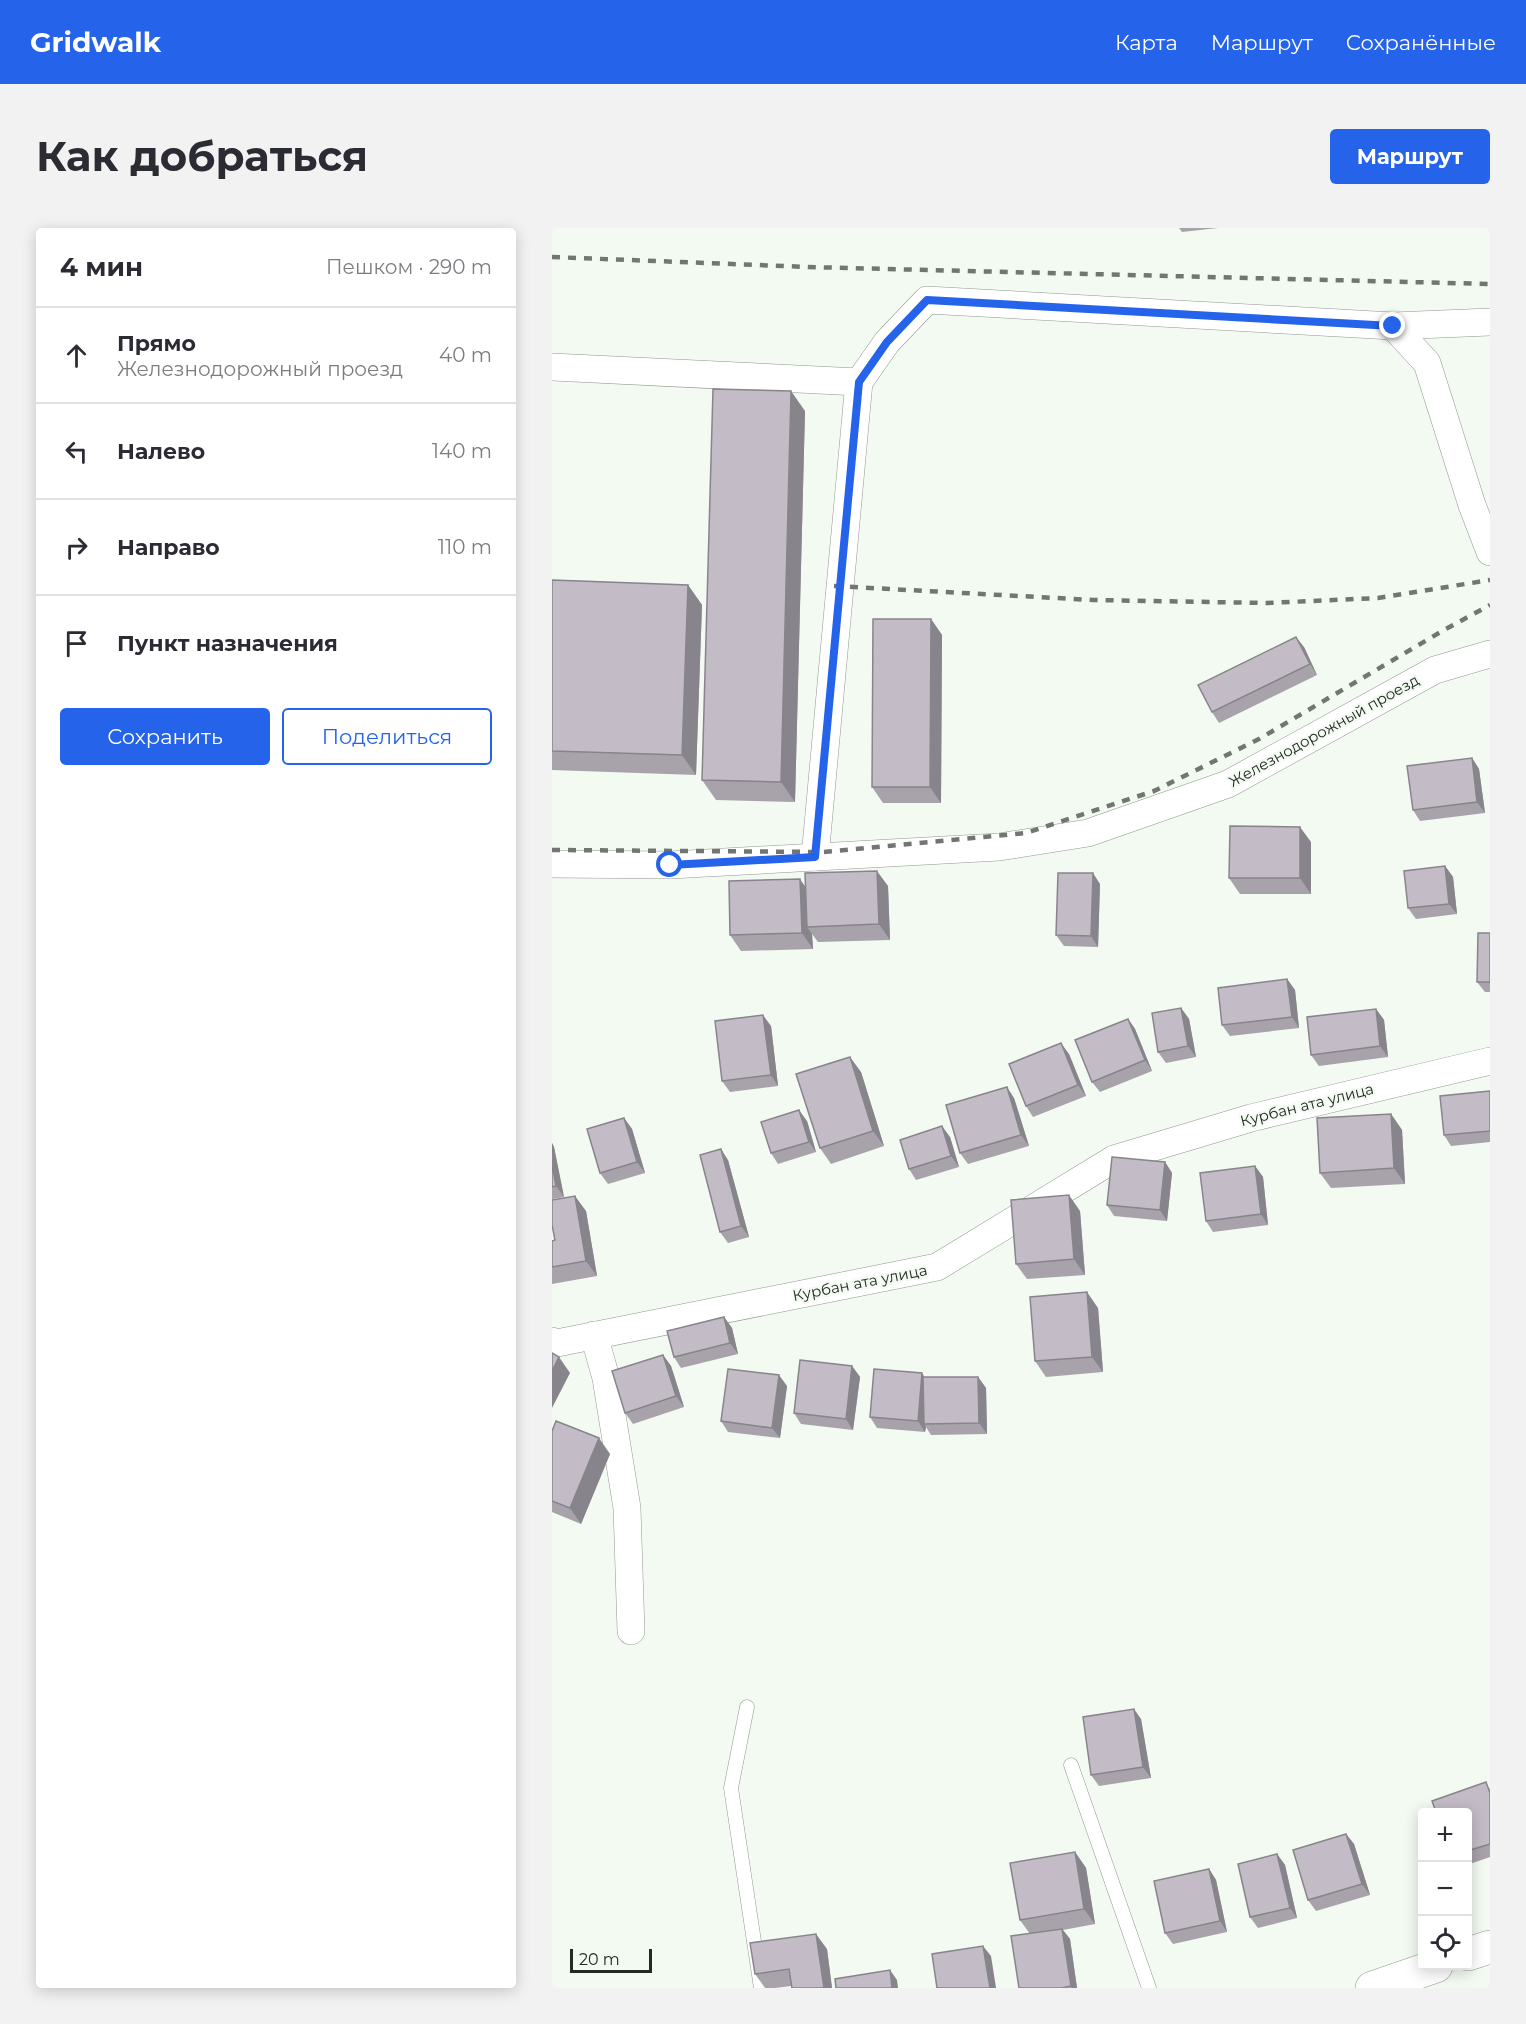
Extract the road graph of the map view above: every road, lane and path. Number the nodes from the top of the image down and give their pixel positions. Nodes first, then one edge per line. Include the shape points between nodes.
1 (1490, 321) edge
2 (1393, 326) junction
3 (552, 367) edge
4 (859, 382) junction
5 (1490, 552) edge
6 (1490, 654) edge
7 (815, 857) junction
8 (552, 864) edge
9 (1490, 1061) edge
10 (594, 1335) junction
11 (552, 1341) edge
12 (631, 1632) dead end
13 (747, 1707) dead end
14 (1071, 1766) dead end
15 (1490, 1947) edge
16 (1472, 1952) edge
17 (1422, 1970) edge
18 (761, 1988) edge
19 (1149, 1988) edge
20 (1372, 1988) edge

1 - 2 street
2 - 4 street via 927,300 887,342
2 - 5 street via 1427,363
3 - 4 street
4 - 7 street
6 - 7 street, Железнодорожный проезд via 1435,670 1228,784 1088,833 999,848
7 - 8 street, Железнодорожный проезд via 670,865
9 - 10 street, Курбан ата улица via 1251,1118 1114,1159 937,1268
10 - 11 street, Курбан ата улица
10 - 12 street via 606,1378 627,1508
13 - 18 lane via 731,1788
14 - 19 lane
15 - 16 main road
17 - 20 main road

